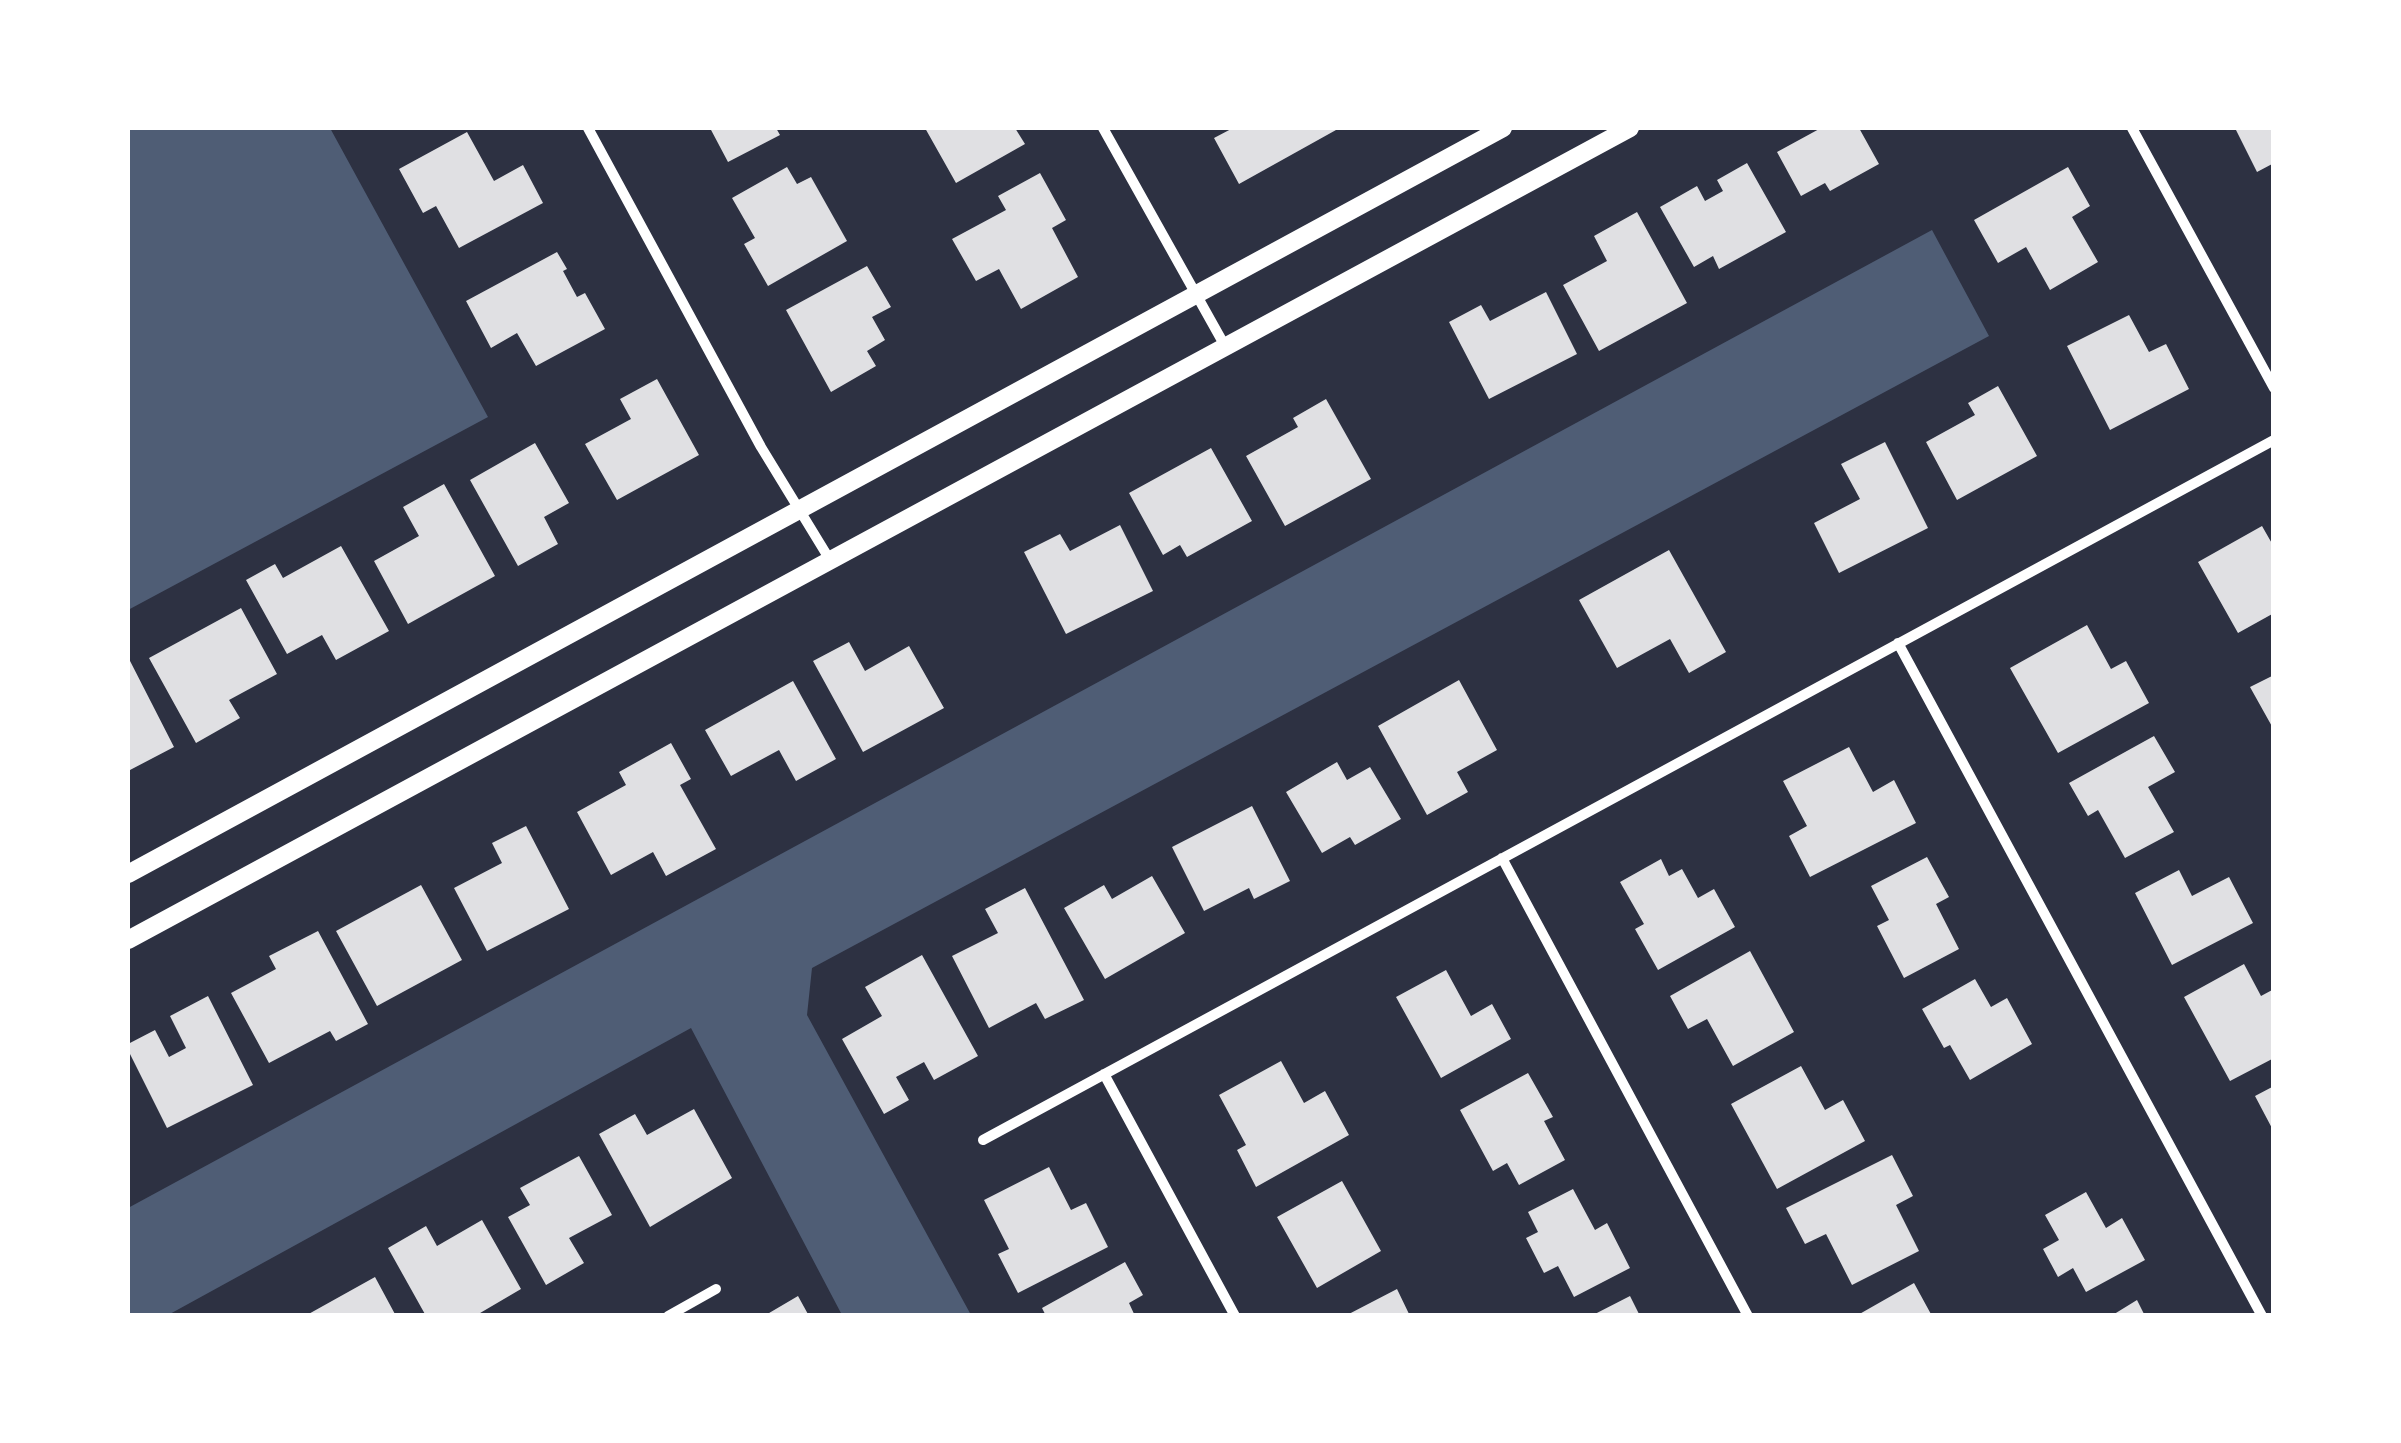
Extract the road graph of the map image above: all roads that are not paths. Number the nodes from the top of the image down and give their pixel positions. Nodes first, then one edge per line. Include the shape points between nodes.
1 (588, 128) edge
2 (1104, 128) edge
3 (1503, 128) edge
4 (1627, 128) edge
5 (2132, 128) edge
6 (1196, 294) junction
7 (1225, 346) junction
8 (2274, 388) edge
9 (2274, 440) edge
10 (797, 510) junction
11 (830, 560) junction
12 (1898, 643) junction
13 (1502, 858) junction
14 (128, 874) edge
15 (128, 940) edge
16 (1104, 1074) junction
17 (983, 1140) dead end
18 (716, 1289) dead end
19 (668, 1316) edge
20 (1235, 1316) edge
21 (1748, 1316) edge
22 (2262, 1316) edge

1 - 10 street
2 - 6 street
3 - 6 street
4 - 7 street
5 - 8 street
6 - 7 street
6 - 10 street
7 - 11 street
9 - 12 street
10 - 11 street
10 - 14 street
11 - 15 street
12 - 13 street
12 - 22 street
13 - 16 street
13 - 21 street
16 - 17 street
16 - 20 street
18 - 19 street

